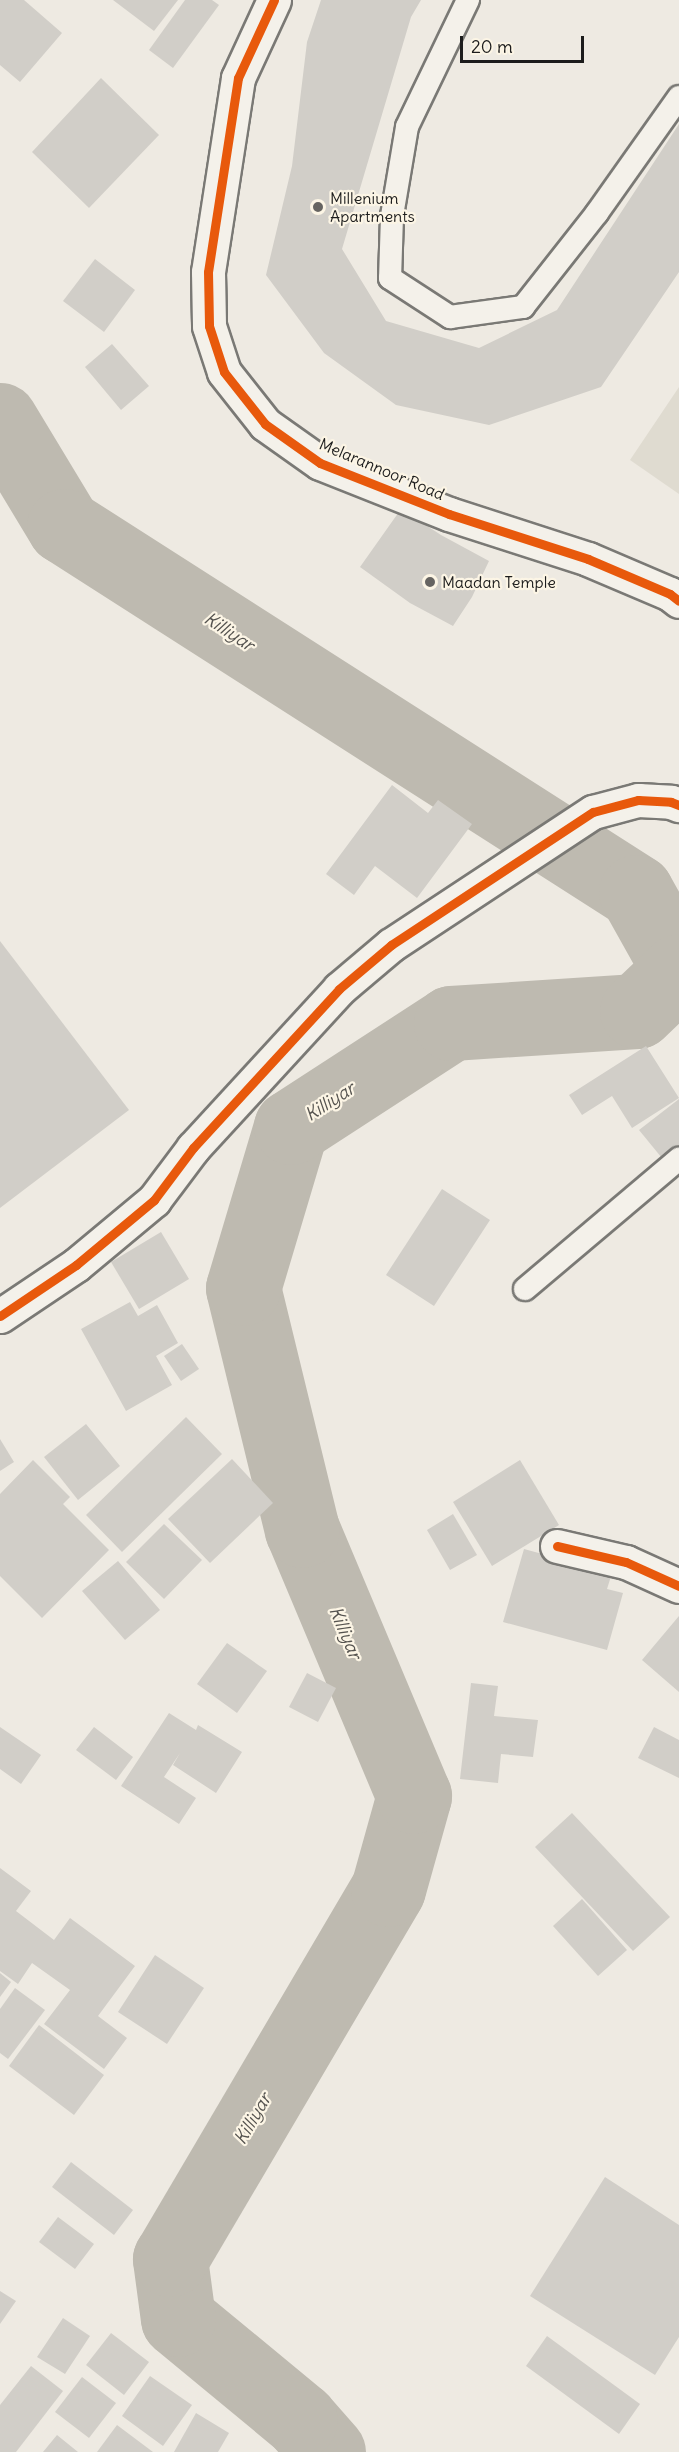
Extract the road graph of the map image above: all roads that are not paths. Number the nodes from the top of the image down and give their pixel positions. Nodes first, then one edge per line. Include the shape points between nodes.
1 (274, 0) edge
2 (468, 0) edge
3 (679, 97) edge
4 (679, 601) edge
5 (679, 805) edge
6 (679, 1159) edge
7 (525, 1289) dead end
8 (0, 1316) edge
9 (557, 1546) dead end
10 (679, 1586) edge

1 - 4 street, Melarannoor Road via 238,78 208,272 209,326 224,372 265,424 320,463 449,514 588,559
2 - 3 lane via 407,128 392,216 390,278 450,317 522,307 597,213
5 - 8 street via 638,800 593,812 391,945 339,989 193,1148 154,1200 76,1265
6 - 7 lane
9 - 10 street via 626,1562

